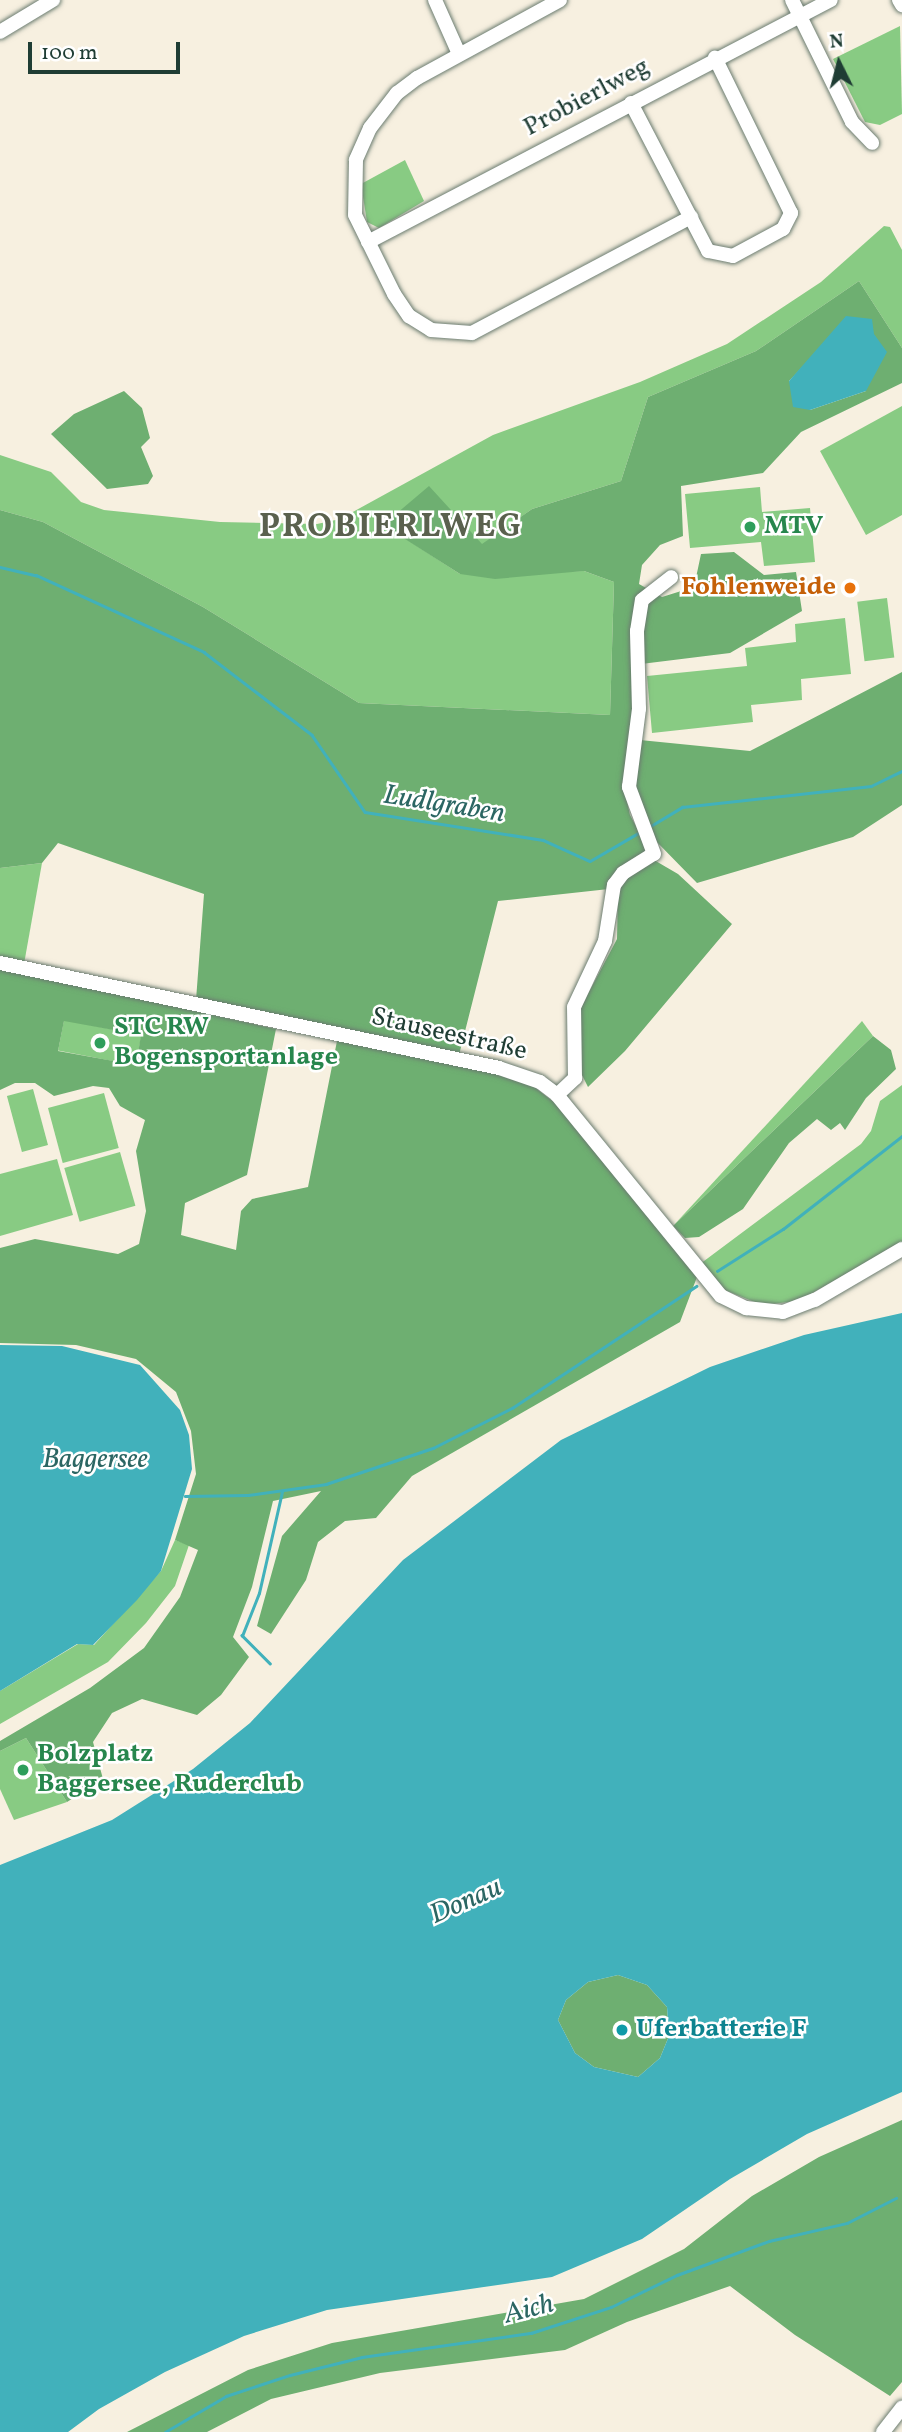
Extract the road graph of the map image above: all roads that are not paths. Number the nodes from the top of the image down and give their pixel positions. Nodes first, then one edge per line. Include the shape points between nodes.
1 (53, 0) edge
2 (435, 0) edge
3 (560, 0) edge
4 (792, 0) edge
5 (831, 0) edge
6 (900, 0) edge
7 (902, 5) edge
8 (800, 15) junction
9 (0, 32) edge
10 (459, 54) junction
11 (715, 58) junction
12 (631, 103) junction
13 (873, 143) dead end
14 (691, 218) junction
15 (368, 242) junction
16 (671, 578) dead end
17 (0, 963) edge
18 (557, 1095) junction
19 (902, 1249) edge
20 (902, 2408) edge
21 (883, 2432) edge

1 - 9 street
2 - 10 street
3 - 10 street
4 - 8 street
5 - 8 street, Probierlweg
6 - 7 street
8 - 11 street, Probierlweg
8 - 13 street via 852,122
10 - 15 street via 397,93 361,146 352,198
11 - 12 street, Probierlweg
11 - 14 street via 790,213 783,229 733,257 708,251
12 - 14 street
12 - 15 street, Probierlweg
14 - 15 street via 485,327 456,334 431,330 409,316
16 - 18 street via 640,606 639,709 629,774 638,821 654,854 623,873 608,903 605,942 574,1007 575,1079
17 - 18 street, Stauseestraße via 499,1068 540,1082
18 - 19 street, Stauseestraße via 728,1302 783,1312 816,1300
20 - 21 street

